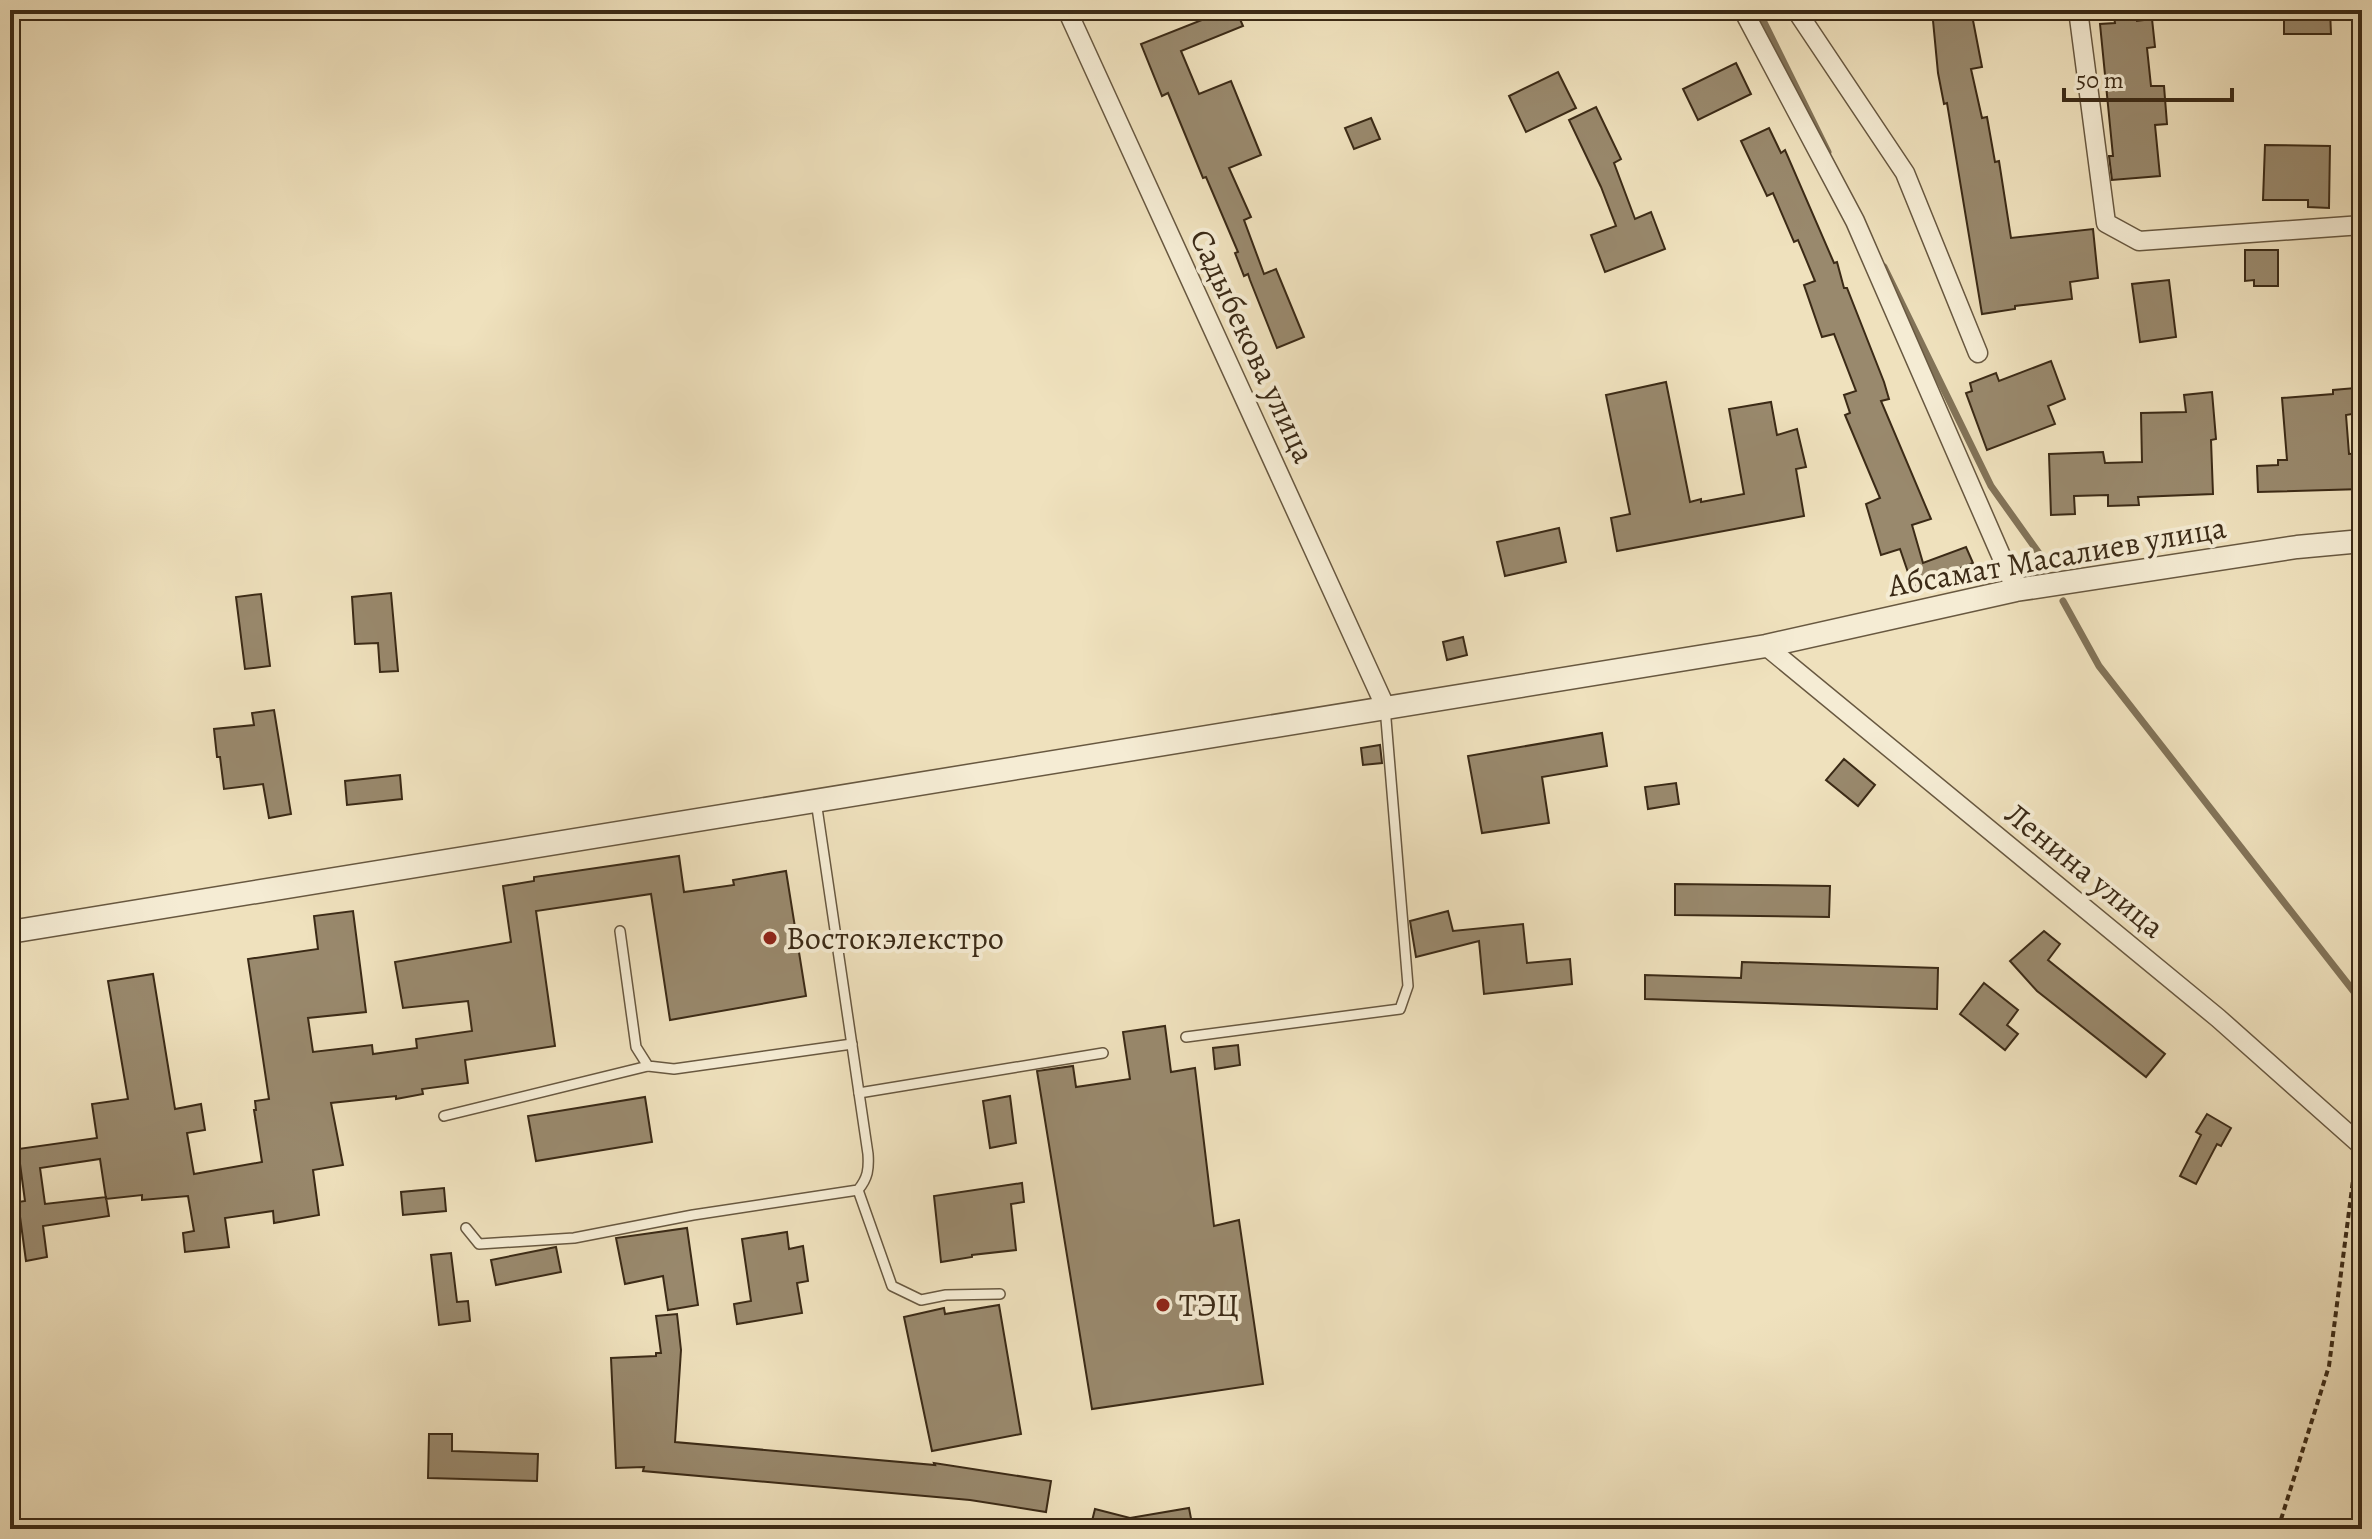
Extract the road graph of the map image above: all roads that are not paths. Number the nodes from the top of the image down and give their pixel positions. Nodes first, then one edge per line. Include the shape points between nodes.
1 (1067, 10) edge
2 (1743, 10) edge
3 (1796, 10) edge
4 (2078, 10) edge
5 (2362, 225) edge
6 (1978, 353) dead end
7 (2362, 541) edge
8 (2016, 590) junction
9 (1766, 646) junction
10 (1385, 706) junction
11 (816, 801) junction
12 (620, 931) dead end
13 (10, 932) edge
14 (1186, 1037) dead end
15 (852, 1044) junction
16 (1103, 1053) dead end
17 (648, 1066) junction
18 (859, 1093) junction
19 (444, 1116) dead end
20 (2360, 1144) edge
21 (858, 1190) junction
22 (466, 1228) dead end
23 (1000, 1294) dead end

1 - 10 street, Садыбекова улица
2 - 8 street via 1855,221
3 - 6 street via 1905,173
4 - 5 street via 2106,223 2139,241
7 - 8 street, Абсамат Масалиев улица
8 - 9 street, Абсамат Масалиев улица
9 - 10 street, Абсамат Масалиев улица
9 - 20 street, Ленина улица via 2218,1018
10 - 11 street, Абсамат Масалиев улица
10 - 14 lane via 1408,986 1400,1009
11 - 13 street, Абсамат Масалиев улица
11 - 15 lane
12 - 17 lane via 636,1047
15 - 17 lane via 674,1069
15 - 18 lane
16 - 18 lane
17 - 19 lane
18 - 21 lane via 869,1170
21 - 22 lane via 574,1238 479,1244
21 - 23 lane via 892,1286 921,1300

